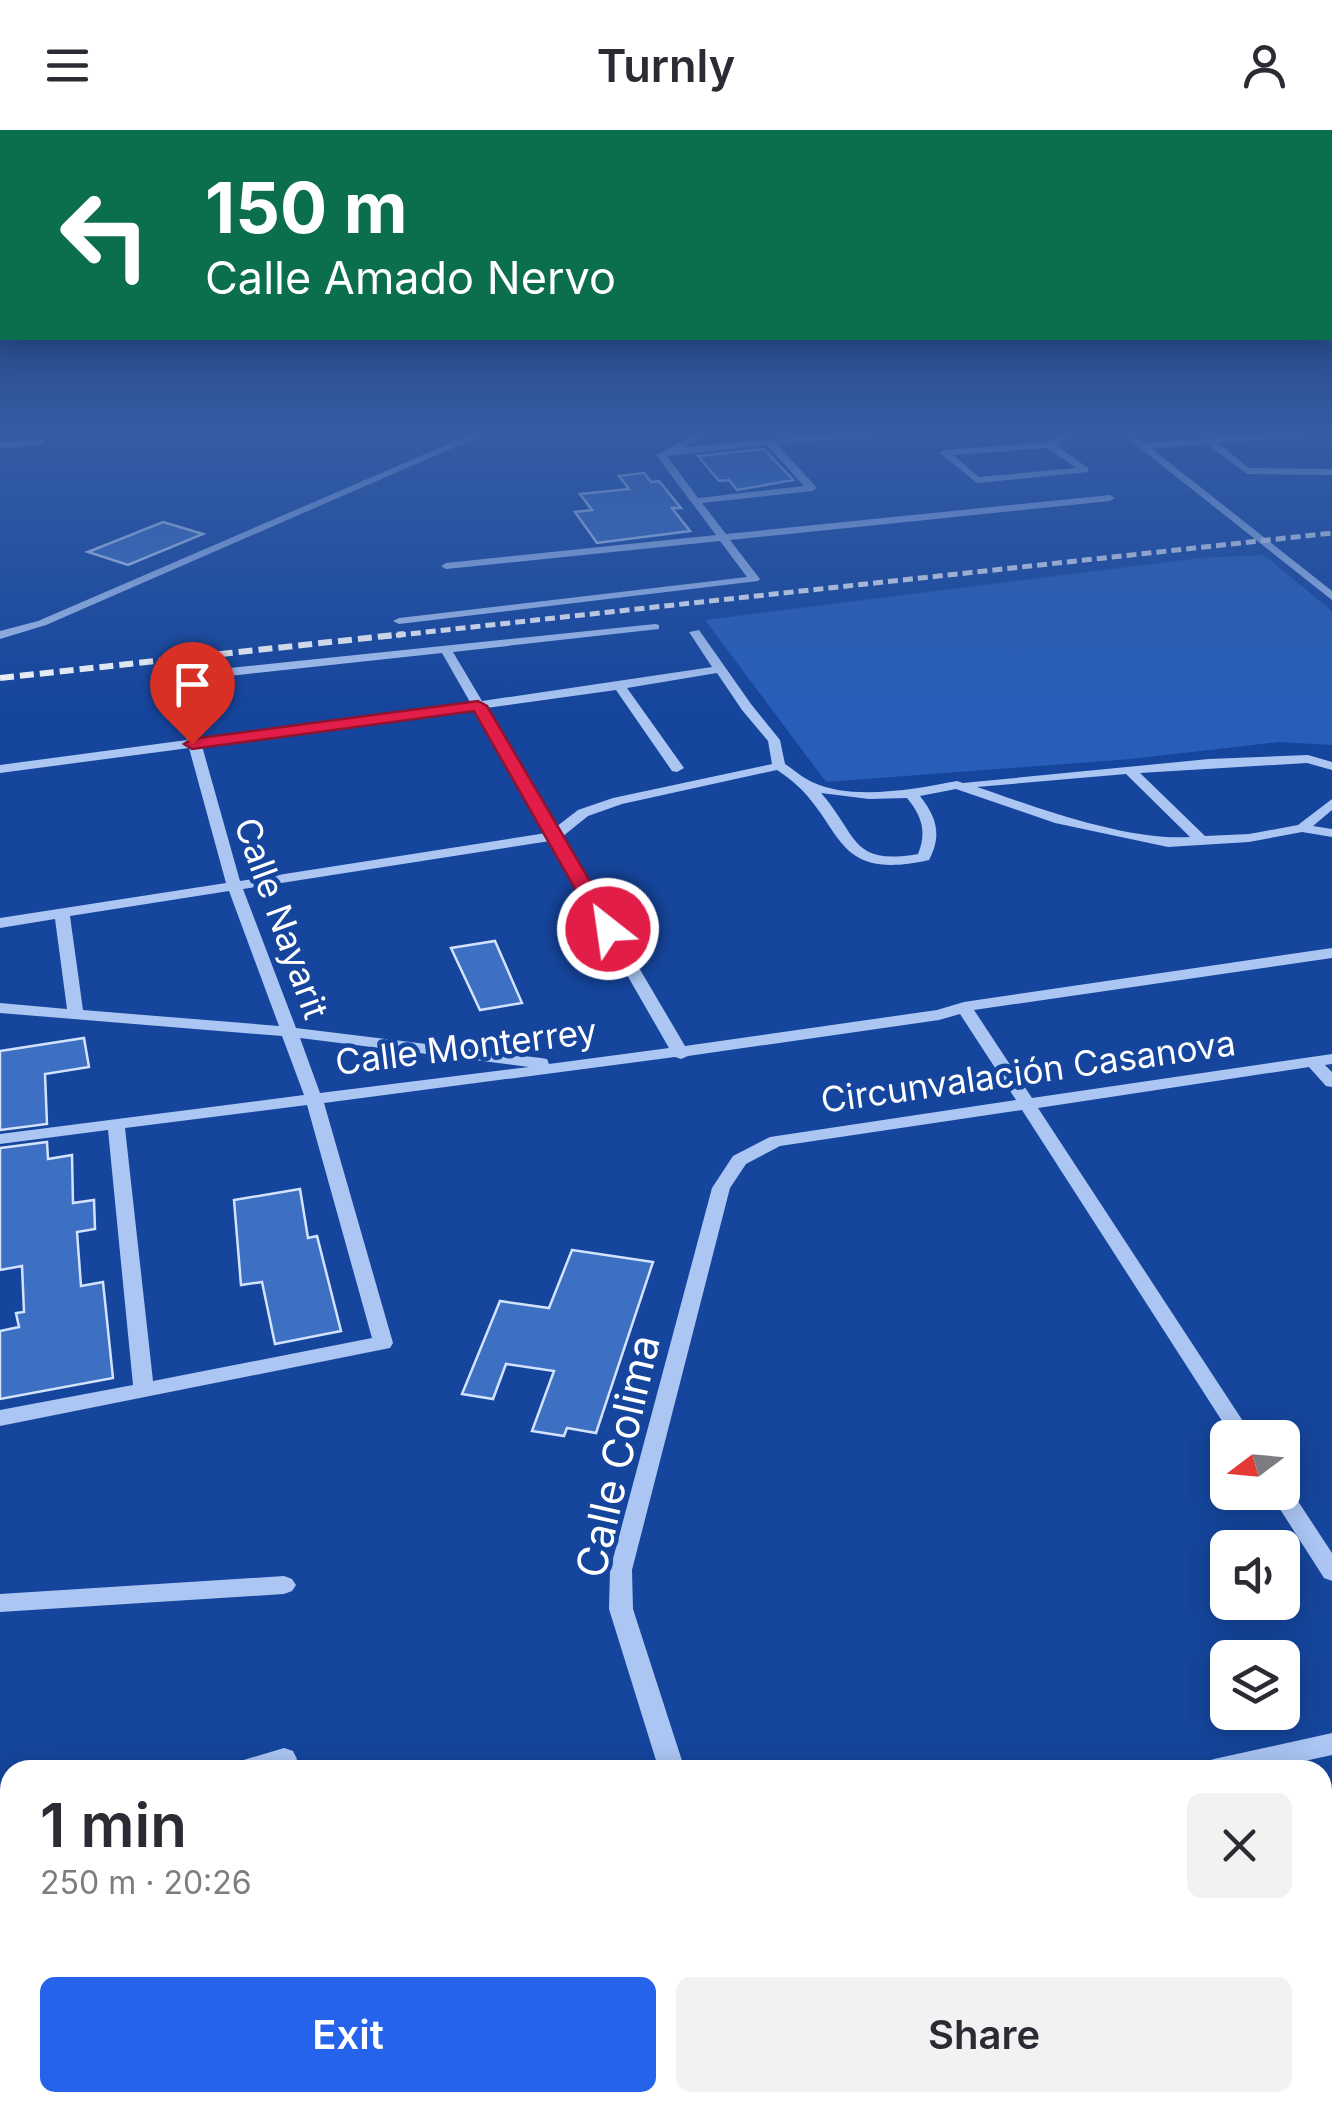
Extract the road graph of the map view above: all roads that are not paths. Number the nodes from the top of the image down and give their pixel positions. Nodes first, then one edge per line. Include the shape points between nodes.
1 (268, 525) edge
2 (713, 525) edge
3 (844, 525) edge
4 (1242, 525) edge
5 (722, 538) junction
6 (446, 566) dead end
7 (1332, 598) edge
8 (398, 620) dead end
9 (655, 627) dead end
10 (696, 632) dead end
11 (0, 635) edge
12 (448, 650) junction
13 (720, 669) junction
14 (619, 686) junction
15 (478, 706) junction
16 (192, 744) junction
17 (780, 766) junction
18 (1332, 766) edge
19 (678, 768) dead end
20 (0, 769) edge
21 (1132, 772) junction
22 (807, 785) junction
23 (957, 785) junction
24 (911, 794) junction
25 (1332, 803) edge
26 (1302, 828) junction
27 (1332, 834) edge
28 (554, 836) junction
29 (1202, 841) junction
30 (234, 884) junction
31 (62, 912) junction
32 (0, 922) edge
33 (1332, 952) edge
34 (1332, 964) edge
35 (0, 1008) edge
36 (967, 1011) junction
37 (76, 1016) junction
38 (291, 1032) junction
39 (681, 1054) junction
40 (1323, 1060) edge
41 (571, 1067) junction
42 (1332, 1082) edge
43 (314, 1096) junction
44 (1024, 1104) junction
45 (116, 1124) junction
46 (0, 1139) edge
47 (738, 1160) joint
48 (144, 1390) junction
49 (0, 1418) edge
50 (1232, 1420) edge
51 (1292, 1510) edge
52 (1332, 1572) edge
53 (284, 1585) dead end
54 (0, 1603) edge
55 (1332, 1744) edge
56 (284, 1759) dead end
57 (281, 1760) edge
58 (669, 1760) edge
59 (1259, 1760) edge

1 - 11 street
2 - 5 street
3 - 5 street
4 - 7 street
5 - 6 street
5 - 8 street via 754,579
9 - 12 street
10 - 13 street
12 - 15 street
12 - 16 street, Calle Nayarit via 178,684
13 - 14 street
13 - 17 street via 774,740
14 - 15 street
14 - 19 street
15 - 16 street
15 - 28 street
16 - 20 street
16 - 30 street, Calle Nayarit
17 - 22 street
17 - 28 street via 618,800 584,813
18 - 21 street via 1308,760
21 - 23 street
21 - 29 street
22 - 24 street via 836,793
22 - 24 street via 842,836 876,863 924,857 932,840 929,814
23 - 24 street
23 - 29 street via 1108,833
25 - 26 street
26 - 27 street
26 - 29 street
28 - 30 street
28 - 39 street
30 - 31 street
30 - 38 street, Calle Nayarit
31 - 32 street
31 - 37 street
33 - 36 street, Calle Monterrey
34 - 36 street, Calle Monterrey
35 - 37 street
36 - 39 street, Calle Monterrey
36 - 44 street
37 - 38 street
38 - 41 street
38 - 43 street, Calle Nayarit
39 - 41 street, Calle Monterrey
40 - 42 street
40 - 44 street, Circunvalación Casanova
41 - 43 street, Calle Monterrey
43 - 45 street, Calle Monterrey
43 - 48 street, Calle Nayarit via 383,1344
44 - 47 street, Circunvalación Casanova via 776,1141
44 - 50 street
45 - 46 street, Calle Monterrey
45 - 48 street
47 - 58 street, Calle Colima via 721,1188 620,1570 622,1608
48 - 49 street
51 - 52 street
53 - 54 street
55 - 59 street
56 - 57 street

